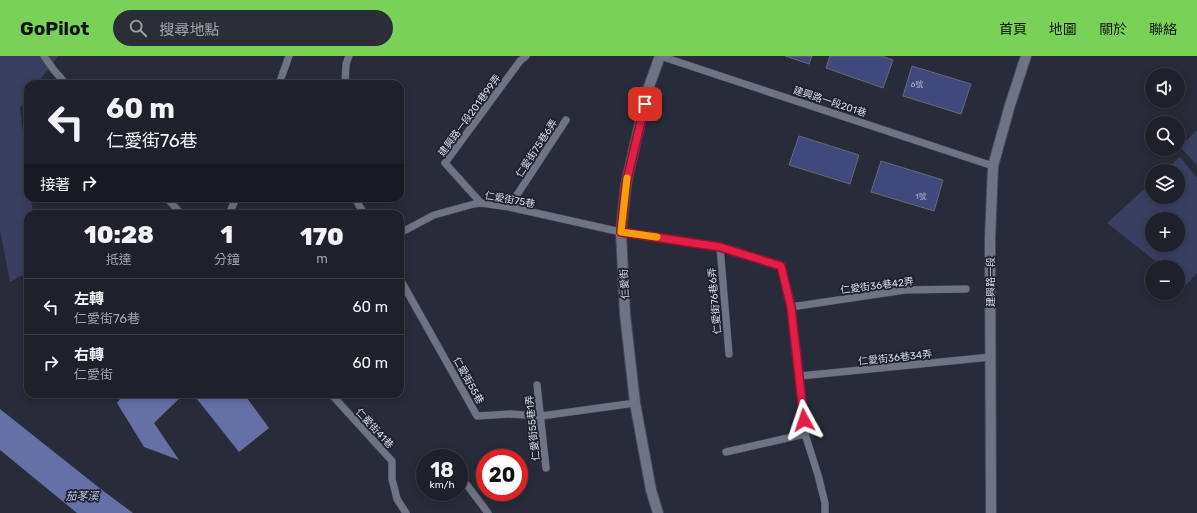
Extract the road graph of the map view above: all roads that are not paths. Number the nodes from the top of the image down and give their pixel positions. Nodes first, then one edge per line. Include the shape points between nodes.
1 (44, 56) edge
2 (289, 56) edge
3 (349, 56) edge
4 (526, 56) edge
5 (660, 56) edge
6 (1026, 56) edge
7 (63, 80) edge
8 (280, 80) edge
9 (345, 80) edge
10 (566, 120) dead end
11 (993, 166) junction
12 (170, 202) edge
13 (481, 203) junction
14 (510, 207) junction
15 (178, 210) edge
16 (404, 231) edge
17 (621, 232) junction
18 (720, 247) junction
19 (404, 286) edge
20 (966, 289) dead end
21 (791, 307) junction
22 (729, 354) dead end
23 (991, 358) junction
24 (800, 376) junction
25 (537, 385) dead end
26 (335, 398) edge
27 (635, 403) junction
28 (541, 416) junction
29 (805, 434) junction
30 (726, 452) dead end
31 (546, 468) dead end
32 (468, 486) edge
33 (406, 513) edge
34 (488, 513) edge
35 (658, 513) edge
36 (825, 513) edge
37 (991, 513) edge

1 - 7 lane
2 - 8 lane
3 - 9 lane
4 - 13 lane, 建興路一段201巷99弄 via 445,164
5 - 11 lane, 建興路一段201巷
5 - 17 street, 仁愛街 via 647,92 626,184
6 - 11 street, 建興路一段
10 - 14 lane, 仁愛街75巷6弄
11 - 23 street, 建興路一段 via 990,240
12 - 15 lane
13 - 14 lane, 仁愛街75巷
13 - 16 lane, 仁愛街75巷 via 434,215
14 - 17 lane, 仁愛街75巷
17 - 18 lane, 仁愛街75巷
17 - 27 street, 仁愛街 via 625,314
18 - 21 lane, 仁愛街75巷 via 781,266
18 - 22 lane, 仁愛街76巷6弄
19 - 28 lane, 仁愛街55巷 via 477,416
20 - 21 lane, 仁愛街36巷42弄 via 905,290
21 - 24 lane
23 - 24 lane, 仁愛街36巷34弄
23 - 37 street, 建興路一段
24 - 29 lane
25 - 28 lane, 仁愛街55巷1弄
26 - 33 lane, 仁愛街41巷 via 392,461 392,479 397,499
27 - 28 lane, 仁愛街55巷
27 - 35 street, 仁愛街 via 651,490
28 - 31 lane, 仁愛街55巷1弄
29 - 30 lane
29 - 36 lane via 818,475
32 - 34 lane

